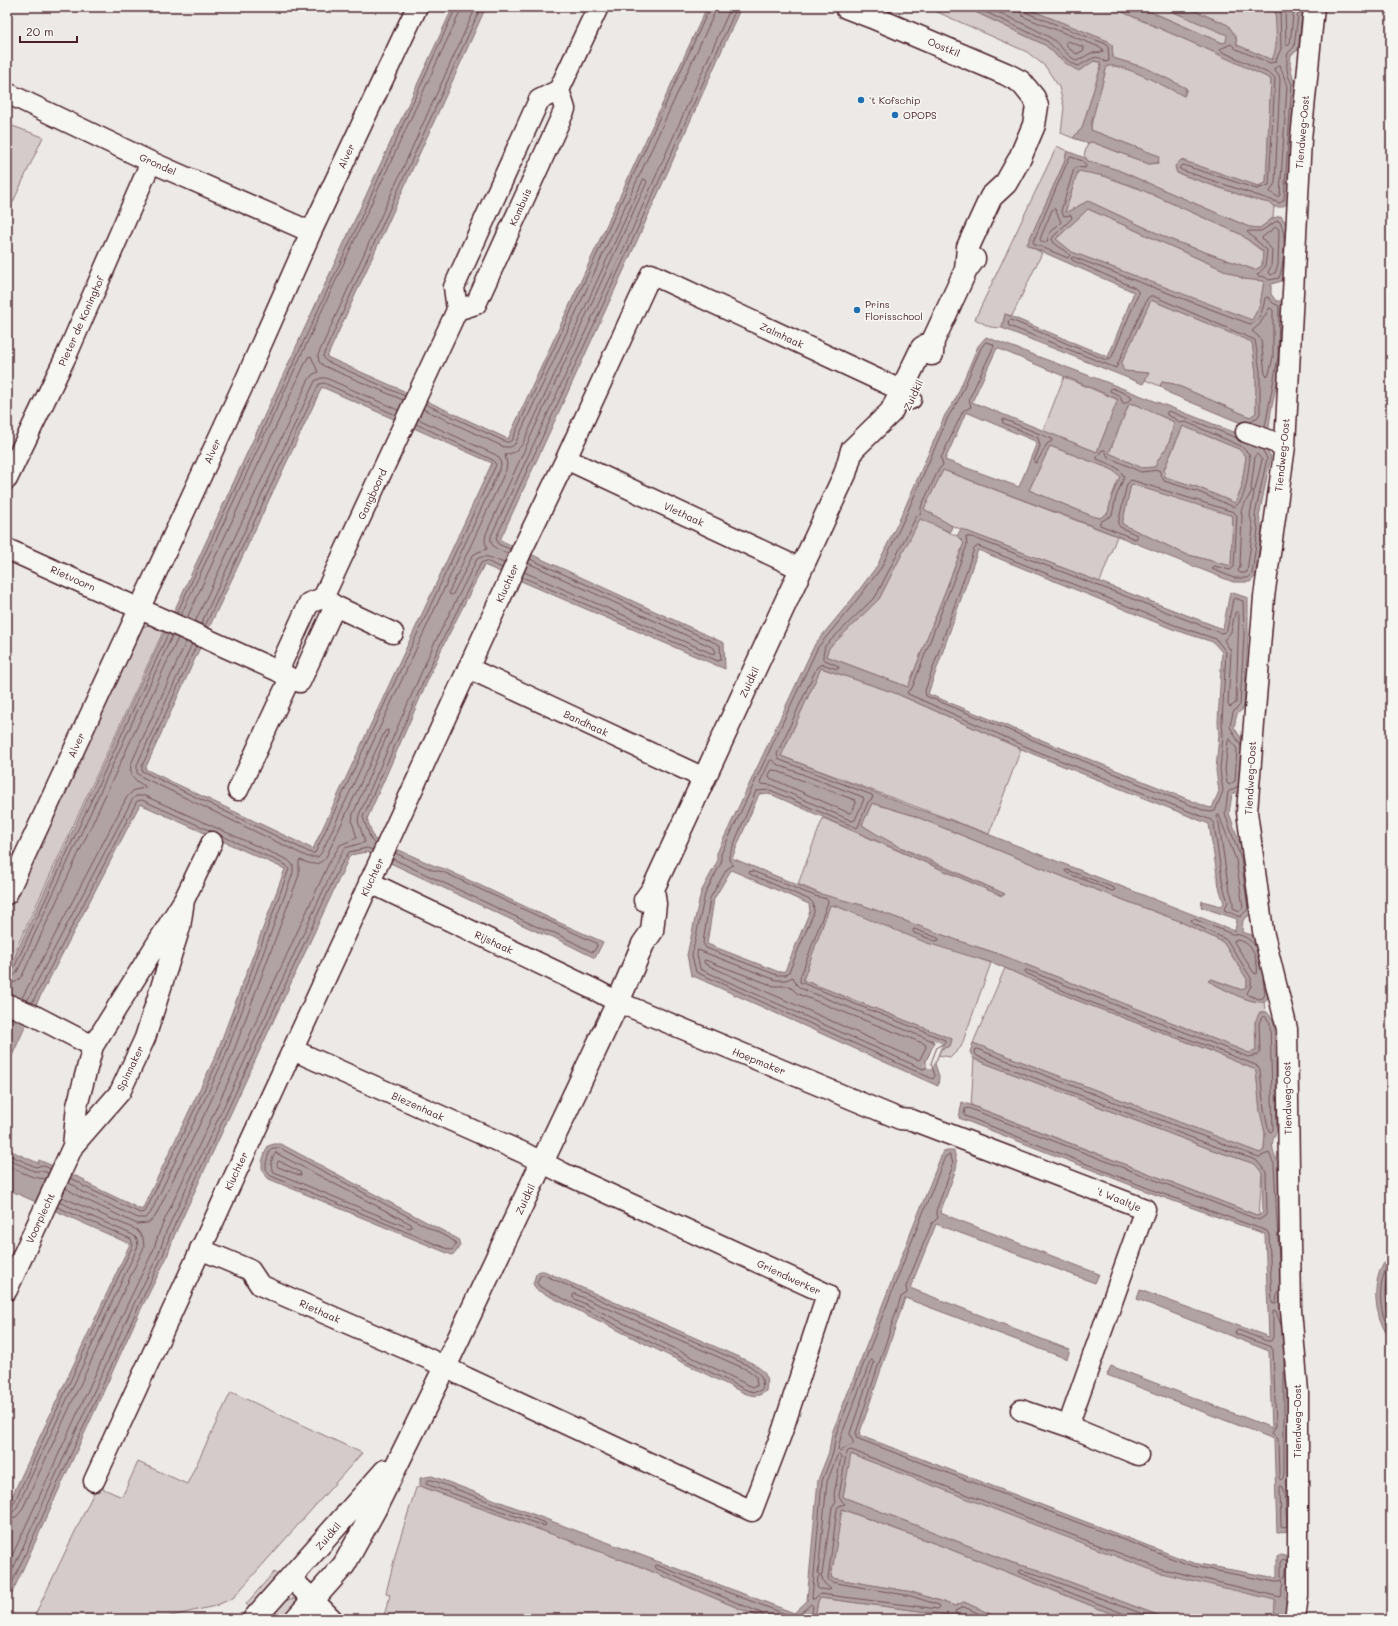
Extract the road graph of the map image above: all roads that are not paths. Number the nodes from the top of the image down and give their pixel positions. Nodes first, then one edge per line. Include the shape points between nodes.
1 (417, 7) edge
2 (598, 7) edge
3 (846, 7) edge
4 (1314, 7) edge
5 (874, 12) edge
6 (559, 90) junction
7 (7, 93) edge
8 (1034, 98) joint
9 (151, 162) junction
10 (311, 232) junction
11 (651, 274) joint
12 (457, 310) junction
13 (906, 396) junction
14 (1246, 432) dead end
15 (1277, 444) junction
16 (566, 459) junction
17 (7, 479) edge
18 (7, 549) edge
19 (801, 568) junction
20 (329, 602) junction
21 (139, 608) junction
22 (393, 634) dead end
23 (468, 668) junction
24 (284, 675) junction
25 (704, 778) junction
26 (238, 790) dead end
27 (212, 842) dead end
28 (372, 875) junction
29 (7, 894) edge
30 (184, 900) junction
31 (618, 1002) junction
32 (7, 1004) edge
33 (93, 1046) junction
34 (293, 1050) junction
35 (900, 1119) joint
36 (73, 1146) junction
37 (543, 1162) junction
38 (200, 1249) junction
39 (7, 1290) edge
40 (445, 1367) junction
41 (1021, 1410) dead end
42 (1068, 1426) junction
43 (402, 1452) junction
44 (1138, 1455) dead end
45 (94, 1481) dead end
46 (752, 1511) joint
47 (291, 1578) junction
48 (314, 1600) junction
49 (254, 1619) edge
50 (296, 1619) edge
51 (332, 1619) edge
52 (1296, 1619) edge

1 - 10 street, Alver
2 - 6 street
3 - 5 street, Oostkil
4 - 15 street, Tiendweg-Oost
5 - 8 street, Oostkil via 1021,82
6 - 12 street via 539,100 454,287
6 - 12 street, Kombuis via 564,109 476,304
7 - 9 street, Grondel
8 - 13 street, Zuidkil via 1037,106 1034,125 1006,183 1001,204 980,251 966,270 933,341 922,348
9 - 10 street, Grondel
9 - 17 street, Pieter de Koninghof via 68,352
10 - 21 street, Alver via 246,379
11 - 13 street, Zalmhaak via 894,387
11 - 16 street, Kluchter
12 - 20 street, Gangboord via 402,430
13 - 19 street, Zuidkil via 852,450 845,474
14 - 15 street
15 - 52 street, Tiendweg-Oost via 1247,812 1263,931 1287,1029 1291,1296 1298,1392
16 - 19 street, Vlethaak
16 - 23 street, Kluchter
18 - 21 street, Rietvoorn
19 - 25 street, Zuidkil
20 - 22 street
20 - 24 street via 309,603
21 - 24 street
21 - 29 street, Alver
23 - 25 street, Bandhaak
23 - 28 street, Kluchter
24 - 26 street
25 - 31 street, Zuidkil via 653,889 643,903 640,929 643,944
27 - 30 street, Spinnaker
28 - 31 street, Rijshaak
28 - 34 street, Kluchter
30 - 33 street, Spinnaker
30 - 36 street, Spinnaker via 180,927 145,1038 120,1092
31 - 35 street, Hoepmaker
31 - 37 street, Zuidkil
32 - 33 street
33 - 36 street, Spinnaker via 77,1106
34 - 37 street, Biezenhaak
34 - 38 street, Kluchter
35 - 42 street, 't Waaltje via 912,1120 1146,1209
36 - 39 street, Voorplecht
37 - 40 street, Zuidkil
37 - 46 street, Griendwerker via 827,1294 782,1432
38 - 40 street, Riethaak via 250,1270 260,1285
38 - 45 street, Kluchter
40 - 43 street, Zuidkil
40 - 46 street, Riethaak
41 - 42 street
42 - 44 street
43 - 47 street, Zuidkil
43 - 48 street, Zuidkil via 375,1509 344,1565
47 - 48 street
47 - 49 street, Zuidkil
48 - 50 street, Zuidkil
48 - 51 street

